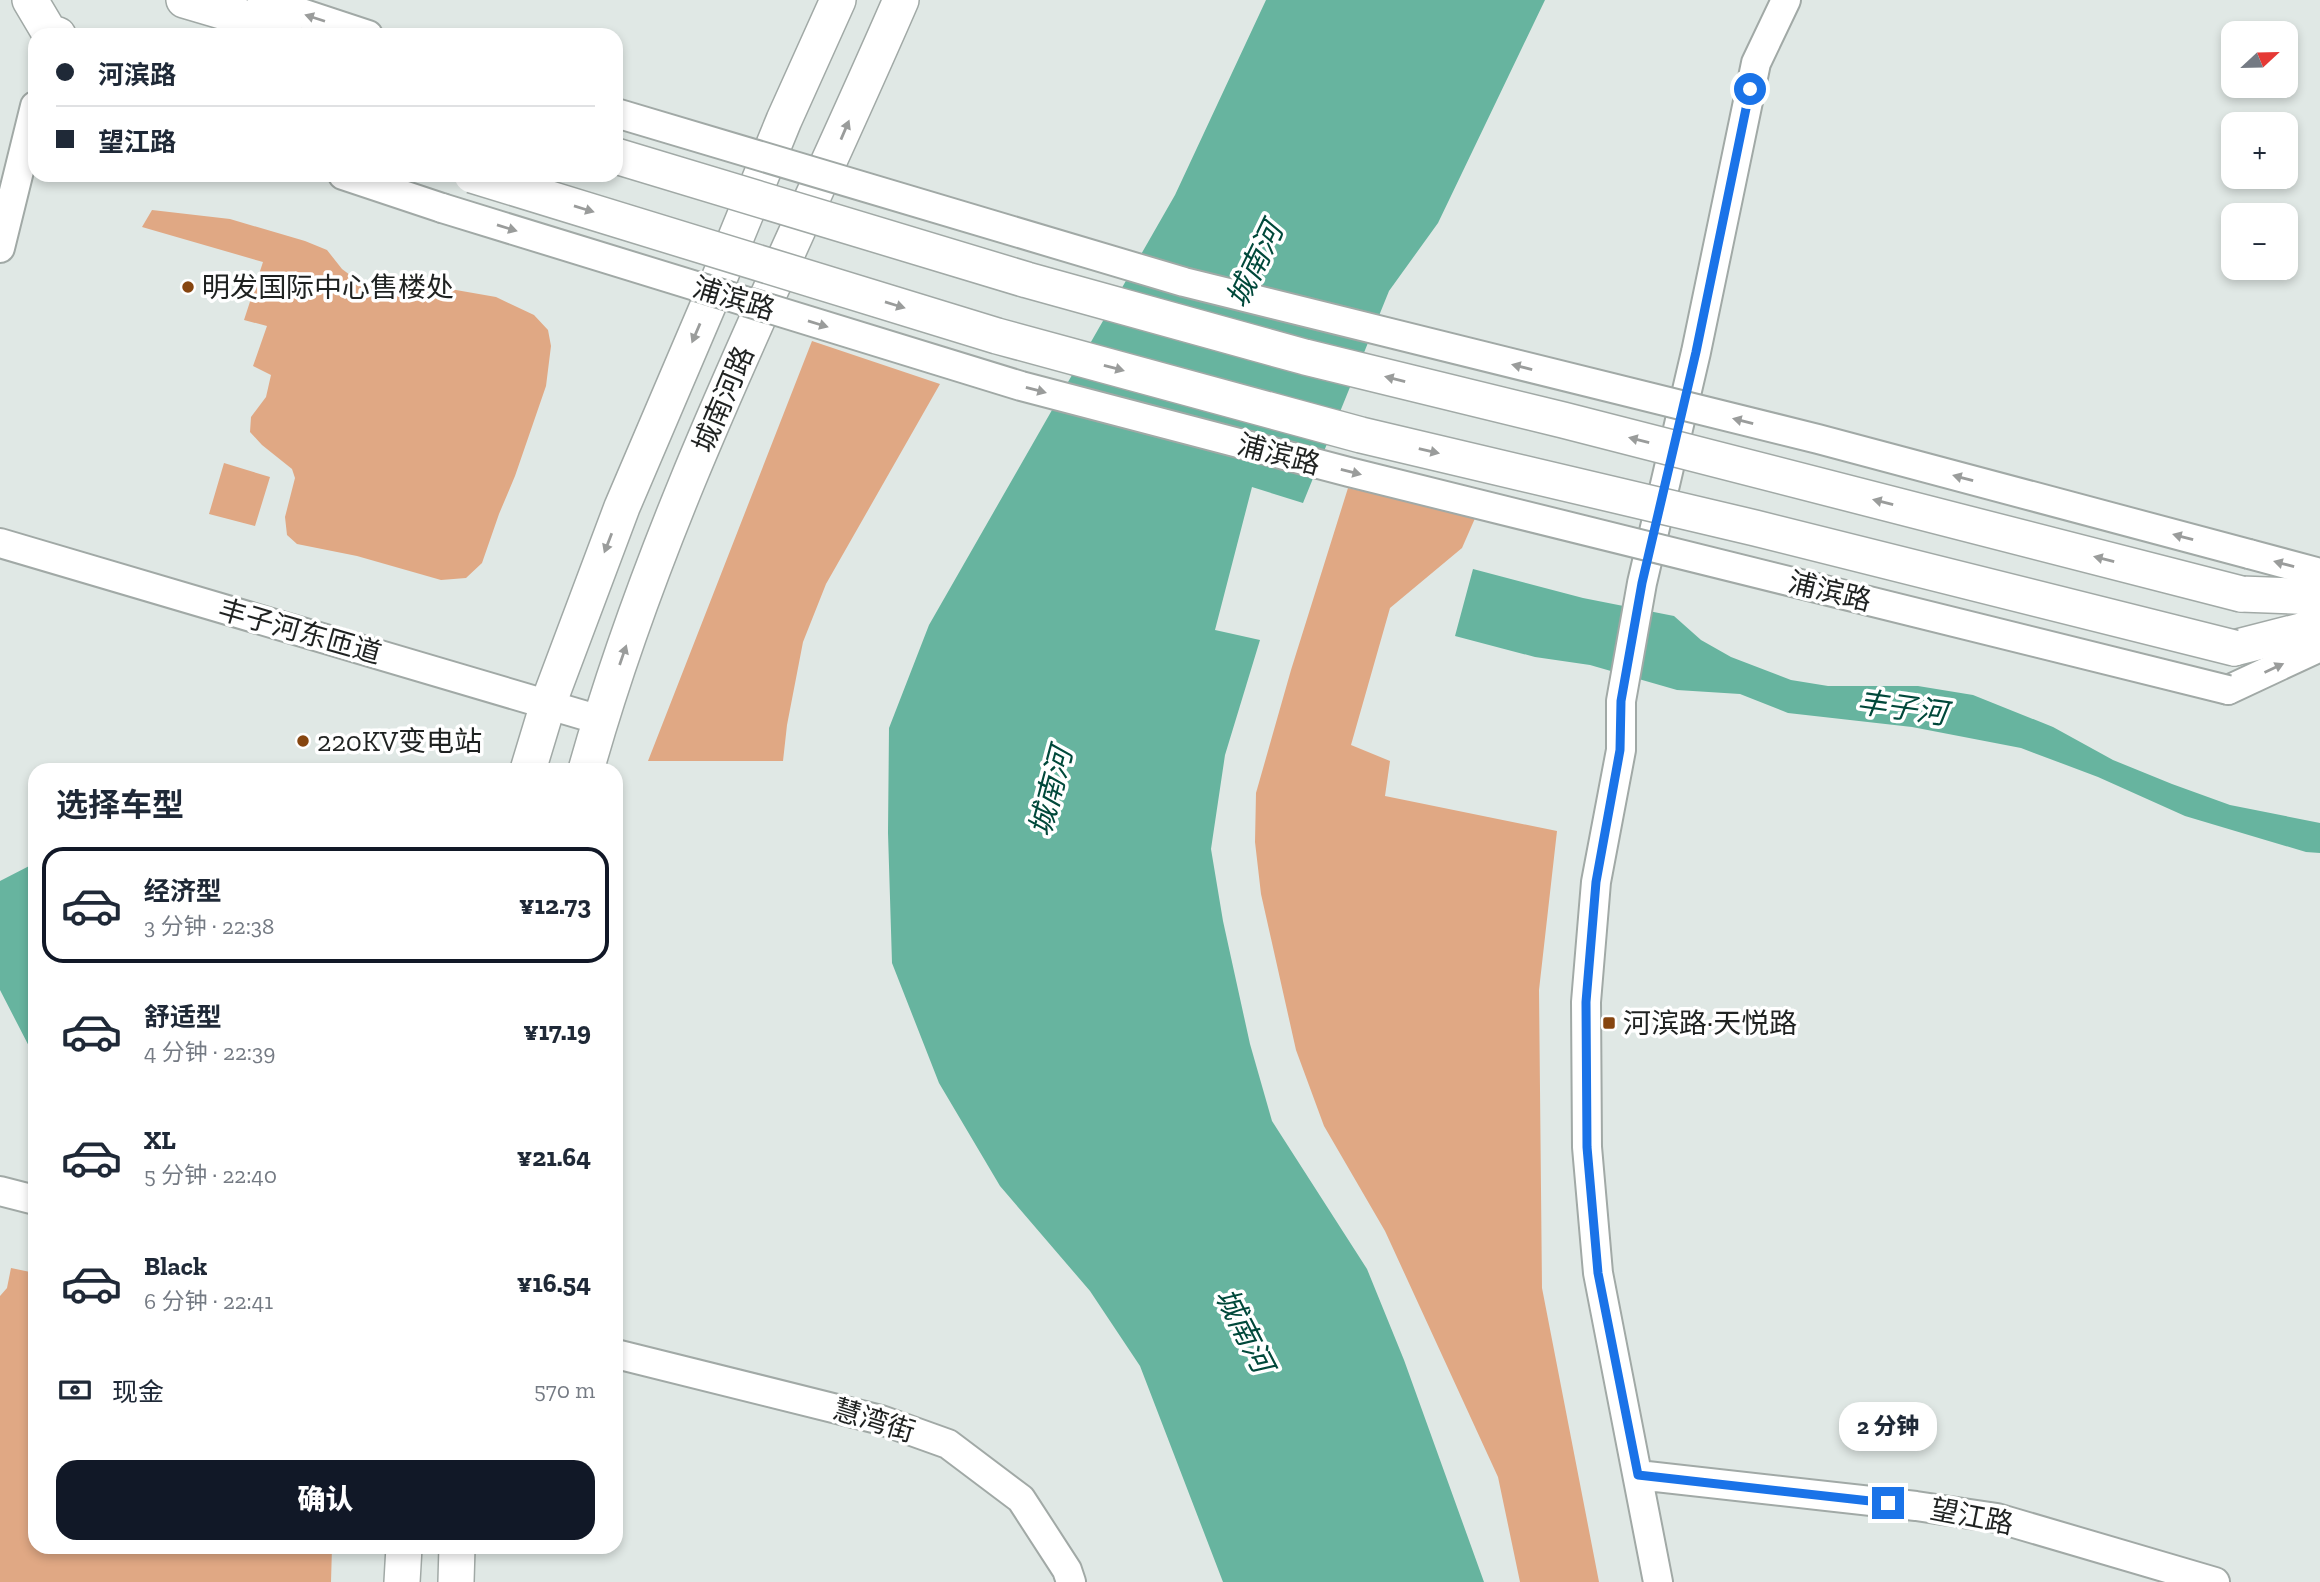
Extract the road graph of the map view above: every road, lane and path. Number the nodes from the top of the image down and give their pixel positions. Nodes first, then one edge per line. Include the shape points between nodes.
1 (30, 0) edge
2 (184, 0) edge
3 (262, 0) edge
4 (838, 0) edge
5 (901, 0) edge
6 (1786, 0) edge
7 (47, 28) edge
8 (269, 28) edge
9 (347, 28) edge
10 (623, 115) edge
11 (28, 134) edge
12 (623, 158) edge
13 (364, 182) edge
14 (495, 182) edge
15 (0, 248) edge
16 (0, 543) edge
17 (2320, 573) edge
18 (2320, 597) edge
19 (2320, 626) edge
20 (2320, 647) edge
21 (548, 704) junction
22 (600, 720) junction
23 (530, 763) edge
24 (588, 763) edge
25 (0, 1191) edge
26 (28, 1198) edge
27 (623, 1356) edge
28 (1638, 1475) junction
29 (404, 1554) edge
30 (457, 1554) edge
31 (402, 1582) edge
32 (456, 1582) edge
33 (1071, 1582) edge
34 (1658, 1582) edge
35 (2215, 1582) edge

1 - 7 main road
2 - 8 main road
9 -> 3 street
4 -> 21 main road, 城南河路 via 622,507
22 -> 5 main road, 城南河路 via 696,461
6 - 28 street via 1756,63 1642,583 1621,701 1620,750 1596,882 1586,1002 1587,1147 1598,1273
17 -> 10 street, bridge via 1818,439 1184,282
11 - 15 street
18 -> 12 main road, bridge via 2241,594 1305,358
13 -> 20 street, 浦滨路, bridge via 1021,386 2228,690
14 -> 19 main road, 浦滨路, bridge via 997,336 1362,435 1742,524 2234,648
16 - 21 street, 丰子河东匝道
21 - 22 street, 丰子河东匝道
21 - 23 main road, 城南河路
22 - 24 main road, 城南河路
25 - 26 street
27 - 33 street, 慧湾街 via 881,1420 948,1444 1021,1499
28 - 34 street
28 - 35 street, 望江路 via 1997,1518
29 - 31 main road
30 - 32 main road

